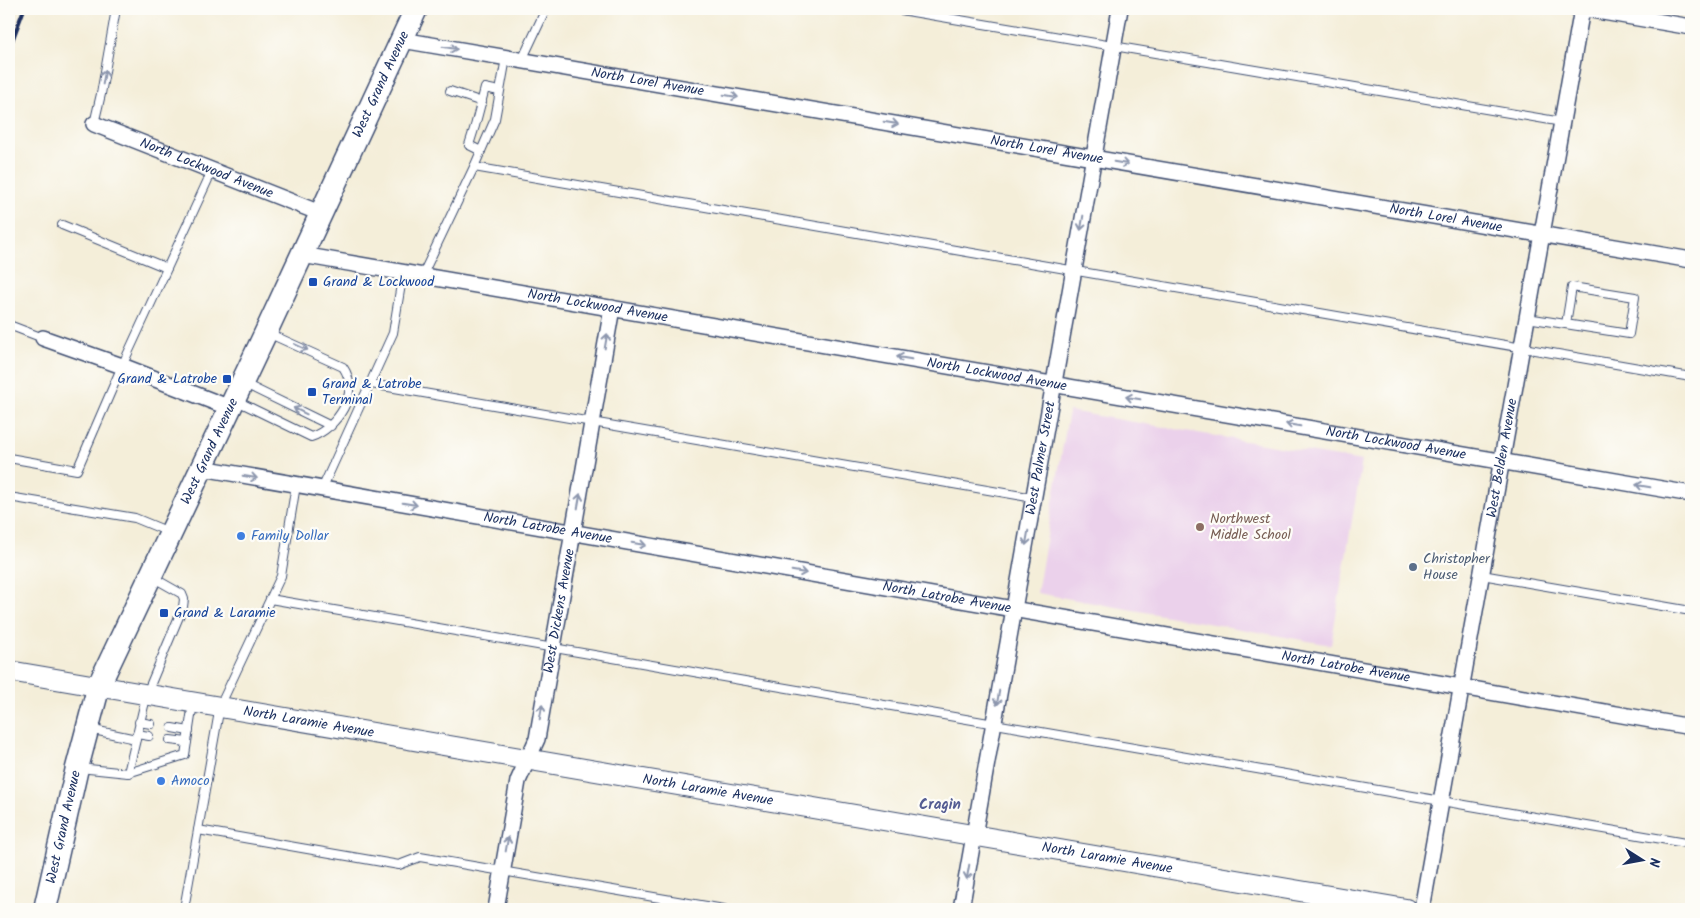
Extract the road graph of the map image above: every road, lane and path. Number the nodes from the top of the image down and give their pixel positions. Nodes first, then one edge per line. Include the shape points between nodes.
1 (116, 9) edge
2 (416, 9) edge
3 (546, 9) edge
4 (895, 9) edge
5 (1120, 9) edge
6 (1590, 9) edge
7 (1691, 27) edge
8 (402, 40) junction
9 (1114, 46) junction
10 (506, 58) junction
11 (522, 60) junction
12 (450, 91) dead end
13 (499, 91) junction
14 (482, 102) junction
15 (1562, 122) junction
16 (94, 124) joint
17 (481, 151) junction
18 (1094, 158) junction
19 (474, 168) junction
20 (212, 171) junction
21 (320, 214) junction
22 (62, 225) dead end
23 (1542, 234) junction
24 (302, 255) junction
25 (1691, 260) edge
26 (167, 268) junction
27 (1074, 271) junction
28 (403, 272) junction
29 (422, 276) junction
30 (612, 308) junction
31 (1527, 318) junction
32 (1566, 324) junction
33 (9, 325) edge
34 (266, 332) junction
35 (43, 338) joint
36 (1522, 348) junction
37 (122, 366) junction
38 (1691, 377) edge
39 (371, 384) junction
40 (1054, 384) junction
41 (236, 397) junction
42 (592, 422) junction
43 (331, 426) junction
44 (9, 458) edge
45 (1502, 461) junction
46 (202, 468) junction
47 (296, 485) junction
48 (322, 489) junction
49 (1691, 494) edge
50 (9, 496) edge
51 (1034, 498) junction
52 (171, 533) junction
53 (573, 533) junction
54 (1482, 574) junction
55 (151, 576) junction
56 (270, 599) junction
57 (1014, 609) junction
58 (1691, 611) edge
59 (553, 648) junction
60 (9, 671) edge
61 (99, 685) junction
62 (1462, 687) junction
63 (146, 693) junction
64 (194, 701) junction
65 (220, 706) junction
66 (139, 722) junction
67 (994, 723) junction
68 (151, 724) dead end
69 (1691, 727) edge
70 (172, 728) dead end
71 (87, 729) junction
72 (189, 731) junction
73 (136, 736) junction
74 (149, 736) dead end
75 (170, 740) dead end
76 (187, 742) junction
77 (527, 758) junction
78 (77, 768) junction
79 (128, 773) junction
80 (1441, 802) junction
81 (198, 830) junction
82 (974, 835) junction
83 (1691, 844) edge
84 (502, 871) junction
85 (45, 909) edge
86 (184, 909) edge
87 (496, 909) edge
88 (724, 909) edge
89 (961, 909) edge
90 (1406, 909) edge
91 (1422, 909) edge

16 -> 1 lane
2 - 8 main road, West Grand Avenue
3 - 11 lane
4 - 9 lane
5 - 9 street, West Palmer Street
6 - 7 street
6 - 15 street, West Belden Avenue
8 -> 10 street, North Lorel Avenue
8 - 21 main road, West Grand Avenue
9 - 15 lane
9 - 18 street, West Palmer Street
10 - 11 street, North Lorel Avenue
10 - 13 lane
11 -> 18 street, North Lorel Avenue
12 - 14 lane
13 - 14 lane via 485,88
13 - 17 lane via 494,119
14 - 17 lane via 468,145
15 - 23 street, West Belden Avenue
16 - 20 street, North Lockwood Avenue
17 - 19 lane
18 -> 23 street, North Lorel Avenue
18 -> 27 street, West Palmer Street
19 - 27 lane
19 - 29 lane
20 - 21 street, North Lockwood Avenue
20 - 26 lane
21 - 24 main road, West Grand Avenue
22 - 26 lane
23 - 25 street, North Lorel Avenue
23 - 31 street, West Belden Avenue
24 - 28 street, North Lockwood Avenue
24 - 34 main road, West Grand Avenue
26 - 37 lane
27 - 36 lane
27 - 40 street, West Palmer Street
28 - 29 street, North Lockwood Avenue
28 - 39 lane via 394,333
29 - 30 street, North Lockwood Avenue
40 -> 30 street, North Lockwood Avenue
42 -> 30 street, West Dickens Avenue
31 - 32 lane
31 - 36 street, West Belden Avenue
32 - 32 lane via 1629,334 1635,297 1572,286
33 - 35 lane
34 - 41 main road, West Grand Avenue
34 -> 43 lane via 344,367 350,385 340,415
35 - 37 street
36 - 38 lane
36 - 45 street, West Belden Avenue
37 - 41 street
37 - 44 lane via 77,470
39 - 42 lane
39 - 48 lane
45 -> 40 street, North Lockwood Avenue
40 - 51 street, West Palmer Street
43 -> 41 lane
41 - 43 lane via 311,437
41 - 46 main road, West Grand Avenue
42 - 51 lane
53 -> 42 street, West Dickens Avenue
49 -> 45 street, North Lockwood Avenue
45 - 54 street, West Belden Avenue
46 -> 47 street, North Latrobe Avenue
46 - 52 main road, West Grand Avenue
47 - 48 street, North Latrobe Avenue
47 - 56 lane via 281,576
48 -> 53 street, North Latrobe Avenue
50 - 52 lane via 135,518
51 -> 57 street, West Palmer Street
52 - 55 main road, West Grand Avenue
53 -> 57 street, North Latrobe Avenue
53 - 59 street, West Dickens Avenue
54 - 58 lane
54 - 62 street, West Belden Avenue
55 - 61 main road, West Grand Avenue
55 - 63 lane via 182,594 184,599
56 - 59 lane
56 - 65 lane
57 - 62 street, North Latrobe Avenue
57 -> 67 street, West Palmer Street
59 - 67 lane
77 -> 59 street, West Dickens Avenue via 537,739
60 - 61 street, North Laramie Avenue
61 - 63 street, North Laramie Avenue
61 - 71 main road, West Grand Avenue
62 - 69 street, North Latrobe Avenue
62 - 80 street, West Belden Avenue
63 - 64 street, North Laramie Avenue
63 - 66 lane
64 - 65 street, North Laramie Avenue
64 - 72 lane
65 - 77 street, North Laramie Avenue
65 - 81 lane
66 - 68 lane
66 - 73 lane
67 - 80 lane
67 - 82 street, West Palmer Street
70 - 72 lane
71 - 73 lane
71 - 78 main road, West Grand Avenue
72 - 76 lane
73 - 74 lane
73 - 79 lane
75 - 76 lane
76 - 79 lane via 185,755
77 - 82 street, North Laramie Avenue
84 -> 77 street, West Dickens Avenue via 518,781
78 - 79 lane
78 - 85 main road, West Grand Avenue
80 - 83 lane
80 - 91 street, West Belden Avenue
81 - 84 lane via 398,865 420,857
81 - 86 lane
82 -> 89 street, West Palmer Street
82 - 90 street, North Laramie Avenue
84 - 87 street, West Dickens Avenue
84 - 88 lane

